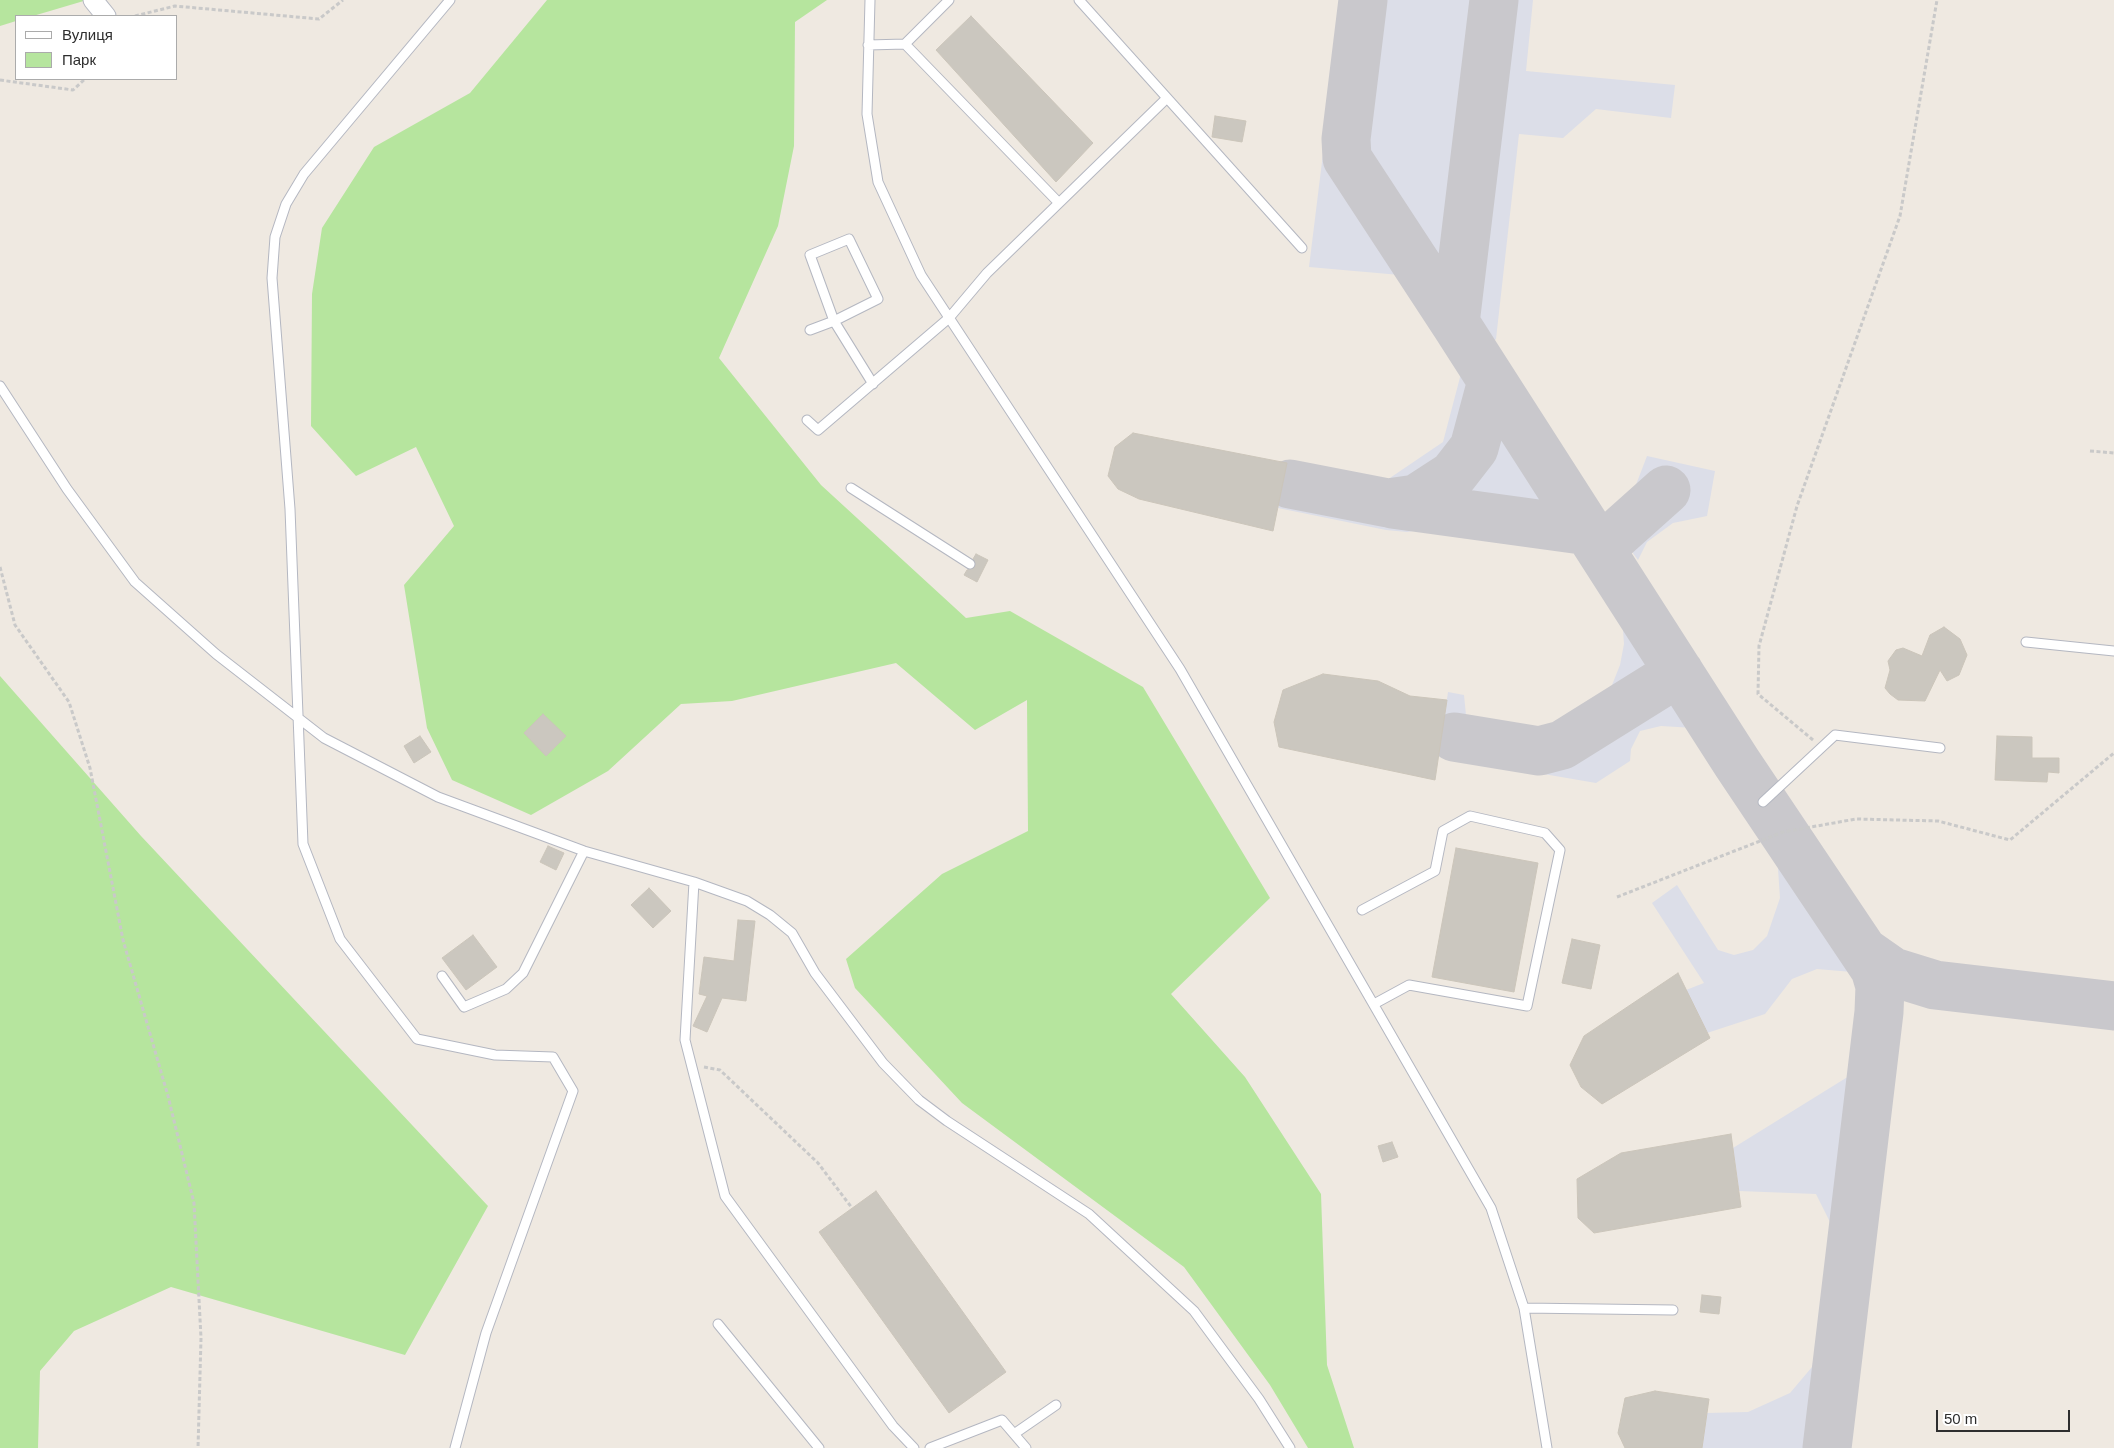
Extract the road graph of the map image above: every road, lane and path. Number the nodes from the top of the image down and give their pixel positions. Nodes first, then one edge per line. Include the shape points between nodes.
1 (93, 0) edge
2 (343, 0) edge
3 (450, 0) edge
4 (870, 0) edge
5 (949, 0) edge
6 (1079, 0) edge
7 (1937, 0) edge
8 (105, 15) edge
9 (139, 15) edge
10 (905, 44) junction
11 (868, 45) junction
12 (0, 80) edge
13 (84, 80) edge
14 (1167, 98) junction
15 (1059, 203) junction
16 (1302, 248) dead end
17 (949, 318) junction
18 (834, 321) junction
19 (810, 330) dead end
20 (872, 384) junction
21 (0, 386) edge
22 (807, 420) dead end
23 (2090, 451) dead end
24 (2114, 453) edge
25 (851, 488) dead end
26 (970, 564) dead end
27 (0, 567) edge
28 (2026, 642) dead end
29 (2114, 651) edge
30 (296, 717) junction
31 (1821, 747) junction
32 (1940, 748) dead end
33 (2114, 753) edge
34 (1763, 802) dead end
35 (584, 851) junction
36 (694, 882) junction
37 (1617, 897) dead end
38 (1362, 910) dead end
39 (442, 976) dead end
40 (1374, 1004) junction
41 (691, 1064) junction
42 (852, 1208) dead end
43 (1524, 1308) junction
44 (1673, 1310) dead end
45 (718, 1324) dead end
46 (1056, 1405) dead end
47 (1014, 1434) junction
48 (198, 1448) edge
49 (455, 1448) edge
50 (818, 1448) edge
51 (914, 1448) edge
52 (930, 1448) edge
53 (1026, 1448) edge
54 (1290, 1448) edge
55 (1547, 1448) edge

1 - 8 street
2 - 9 path via 319,19 174,6
3 - 30 lane via 304,174 286,204 275,237 272,278 290,508
4 - 11 lane
5 - 10 lane
6 - 14 lane
7 - 31 path via 1900,216 1797,506 1759,646 1758,694
10 - 11 lane
10 - 15 lane
11 - 17 lane via 867,114 878,182 921,275
12 - 13 path via 73,90
14 - 15 lane
14 - 16 lane
15 - 17 lane via 987,273
17 - 20 lane
17 - 40 lane via 1180,669
18 - 18 lane via 810,255 849,239 878,299
18 - 19 lane
18 - 20 lane
20 - 22 lane via 818,430
21 - 30 lane via 67,489 135,582 216,654
23 - 24 path
25 - 26 lane
27 - 48 path via 15,625 69,702 90,768 123,940 168,1096 194,1203 200,1338
28 - 29 lane
30 - 35 lane via 324,738 438,797
30 - 49 lane via 303,844 340,939 417,1039 494,1055 553,1057 573,1091 486,1333
31 - 32 lane via 1834,735
31 - 34 lane
33 - 37 path via 2010,840 1938,820 1856,819 1783,832
35 - 36 lane
35 - 39 lane via 523,973 506,989 464,1007
36 - 41 lane via 684,1040
36 - 54 lane via 747,901 792,933 815,973 882,1063 919,1100 1089,1214 1194,1311 1259,1399
38 - 40 lane via 1435,871 1443,831 1470,816 1545,833 1560,850 1527,1006 1409,985
40 - 43 lane via 1491,1208
41 - 42 path via 720,1070 818,1163
41 - 51 lane via 725,1196 893,1426
43 - 44 lane
43 - 55 lane
45 - 50 lane
46 - 47 lane
47 - 52 lane via 1002,1420
47 - 53 lane

